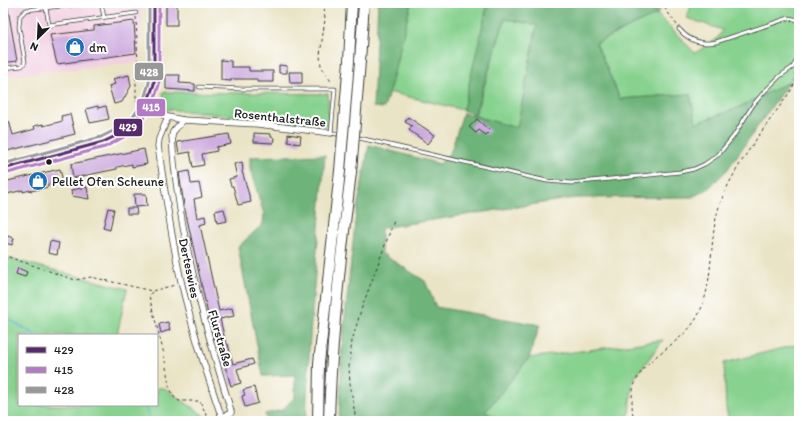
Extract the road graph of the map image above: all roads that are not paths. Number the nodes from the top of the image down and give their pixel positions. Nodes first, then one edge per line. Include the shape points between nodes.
1 (89, 3) edge
2 (101, 3) edge
3 (154, 3) edge
4 (352, 3) edge
5 (364, 3) edge
6 (46, 8) junction
7 (136, 13) road end
8 (104, 17) junction
9 (799, 20) edge
10 (679, 29) road end
11 (799, 56) edge
12 (3, 68) edge
13 (199, 87) dead end
14 (146, 107) junction
15 (168, 117) junction
16 (183, 120) junction
17 (331, 133) junction
18 (3, 169) edge
19 (222, 419) edge
20 (318, 421) edge
21 (329, 421) edge

1 - 6 lane
2 - 8 lane
3 - 14 main road via 154,84
4 - 20 highway, bridge via 340,171 320,349
5 - 21 highway, bridge via 351,172 331,360
6 - 8 lane via 50,25
6 - 12 lane via 26,10 20,16 19,27 25,62 22,66
7 - 8 lane
9 - 10 lane via 789,18 707,44 689,38
11 - 17 lane via 793,67 780,76 753,105 718,155 694,169 680,172 571,183 547,181 368,139
13 - 17 lane, Rosenthalstraße via 335,89
14 - 15 street, Rosenthalstraße
14 - 18 main road via 139,118 117,137
15 - 16 street, Rosenthalstraße
15 - 19 street, Derteswies via 158,146 171,228 181,281
16 - 17 street, Rosenthalstraße via 258,124
16 - 19 street, Flurstraße via 172,136 178,193 200,304 231,411

